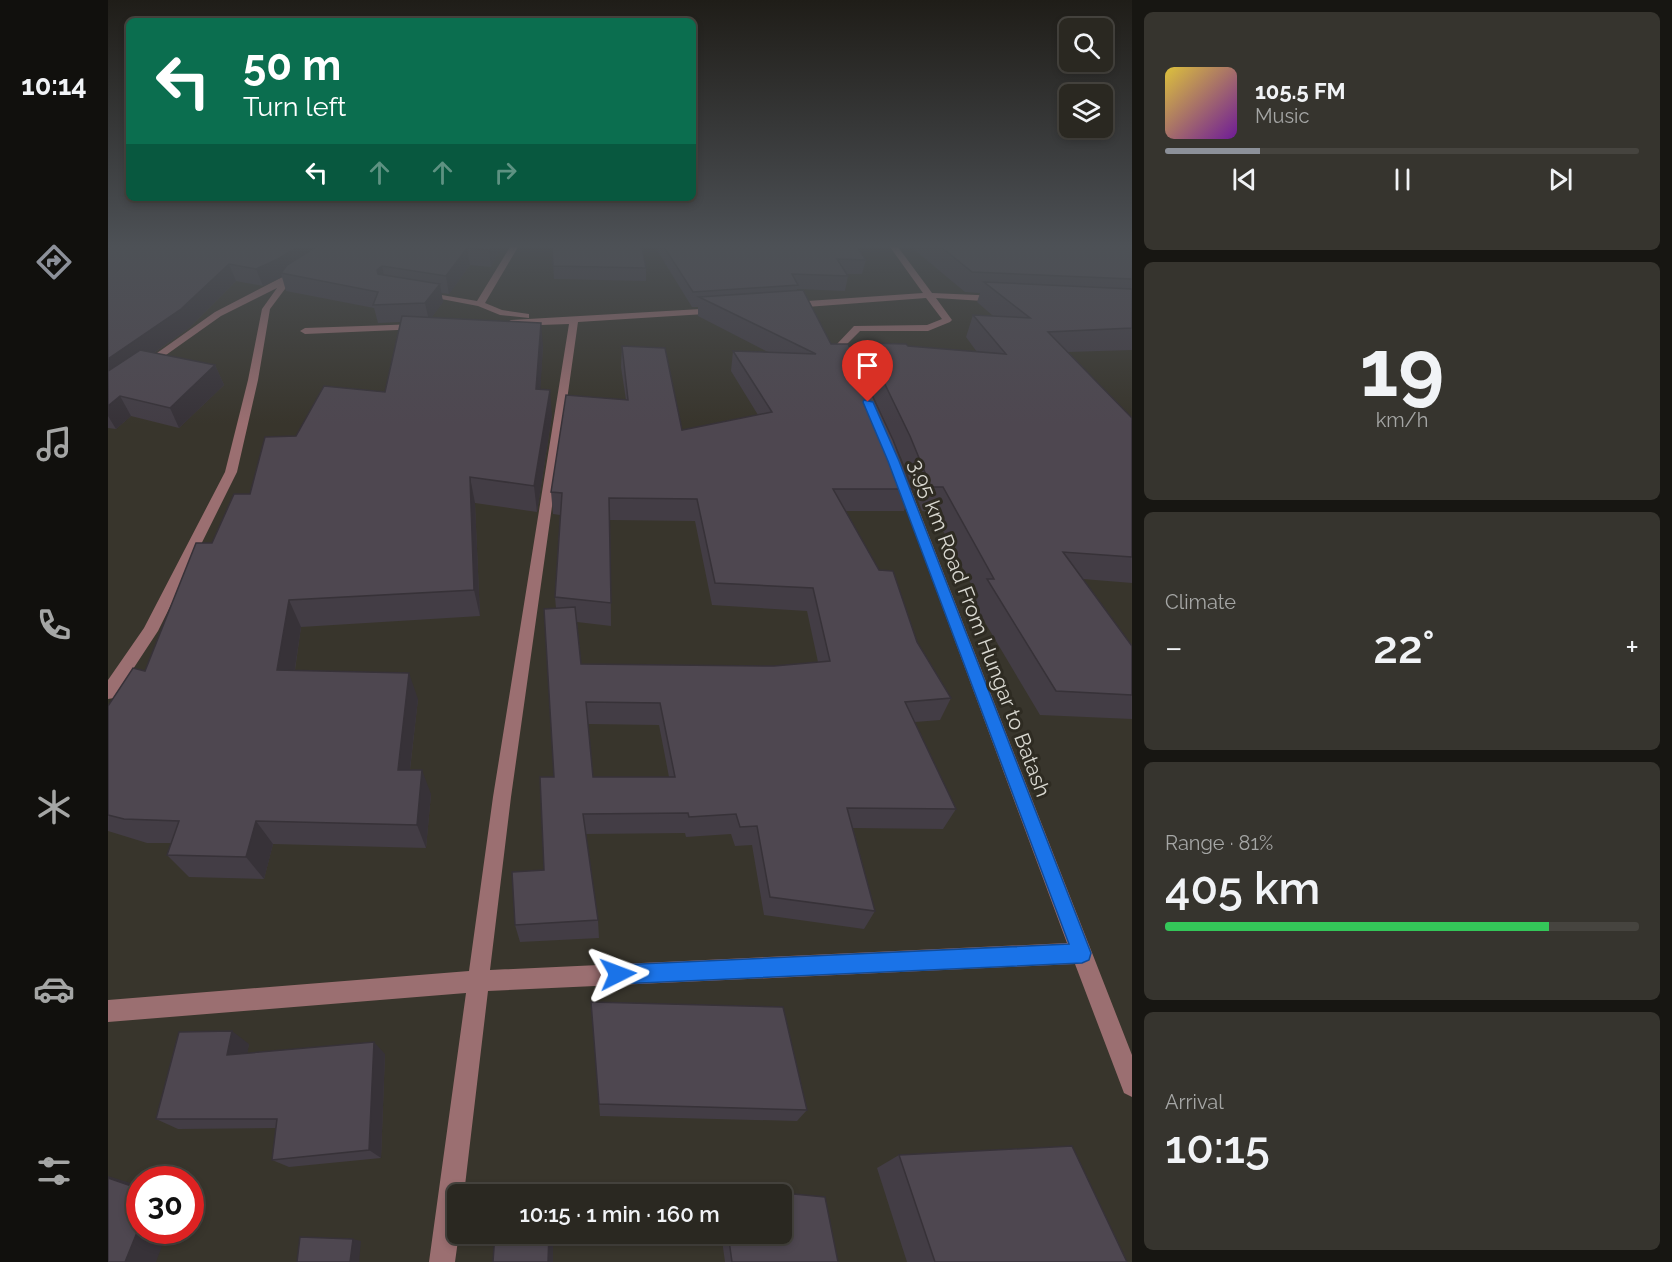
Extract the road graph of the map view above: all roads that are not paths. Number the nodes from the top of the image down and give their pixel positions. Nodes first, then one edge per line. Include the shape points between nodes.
1 (234, 306) edge
2 (268, 306) edge
3 (485, 306) edge
4 (935, 306) edge
5 (727, 310) edge
6 (574, 321) junction
7 (504, 324) edge
8 (434, 326) edge
9 (305, 331) dead end
10 (135, 372) edge
11 (856, 376) edge
12 (898, 472) edge
13 (108, 693) edge
14 (1082, 953) junction
15 (480, 981) junction
16 (108, 1011) edge
17 (1132, 1085) edge
18 (442, 1262) edge

1 - 10 street
2 - 13 street via 231,472 150,631
3 - 6 street via 500,312
4 - 11 street via 947,320 928,328 857,328 842,344
5 - 6 street
6 - 7 street
6 - 15 street via 502,797
8 - 9 street
12 - 14 street, 3.95 km Road From Hungar to Batash
14 - 15 street
14 - 17 street, 3.95 km Road From Hungar to Batash
15 - 16 street
15 - 18 street

